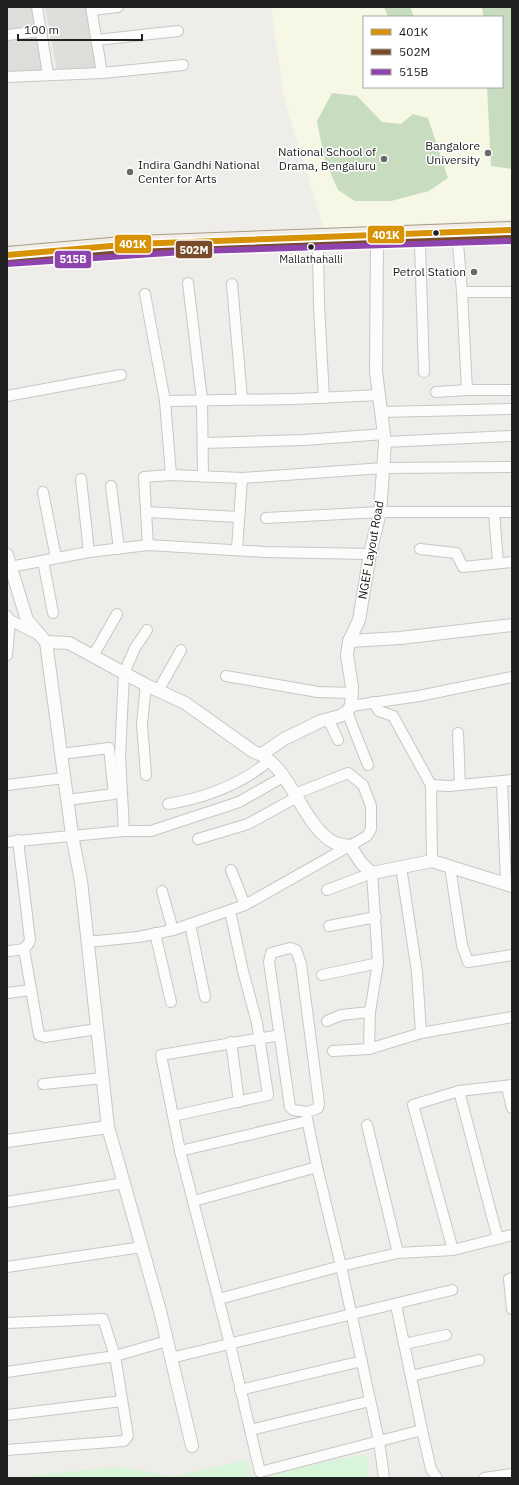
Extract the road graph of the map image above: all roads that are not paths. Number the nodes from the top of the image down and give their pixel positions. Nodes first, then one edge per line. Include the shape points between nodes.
1 (37, 7) edge
2 (118, 7) edge
3 (92, 9) edge
4 (42, 31) junction
5 (178, 31) dead end
6 (7, 35) edge
7 (96, 40) junction
8 (183, 65) dead end
9 (102, 72) junction
10 (48, 74) junction
11 (7, 78) edge
12 (512, 230) edge
13 (377, 241) junction
14 (512, 241) edge
15 (458, 243) junction
16 (420, 244) junction
17 (318, 248) junction
18 (7, 255) edge
19 (7, 264) edge
20 (188, 283) dead end
21 (232, 284) dead end
22 (462, 292) junction
23 (512, 292) edge
24 (145, 294) dead end
25 (424, 372) dead end
26 (121, 375) dead end
27 (467, 390) junction
28 (512, 390) edge
29 (436, 392) dead end
30 (380, 395) junction
31 (7, 396) edge
32 (324, 398) junction
33 (202, 400) junction
34 (242, 400) junction
35 (165, 401) junction
36 (512, 409) edge
37 (382, 412) junction
38 (512, 436) edge
39 (385, 438) junction
40 (203, 443) junction
41 (512, 467) edge
42 (383, 468) junction
43 (172, 475) junction
44 (203, 477) junction
45 (242, 478) junction
46 (81, 479) dead end
47 (111, 486) dead end
48 (43, 492) dead end
49 (146, 512) junction
50 (380, 512) junction
51 (494, 512) junction
52 (512, 512) edge
53 (238, 517) junction
54 (266, 518) dead end
55 (148, 545) junction
56 (119, 549) junction
57 (237, 549) junction
58 (420, 549) dead end
59 (89, 552) junction
60 (370, 554) junction
61 (56, 558) junction
62 (9, 561) edge
63 (43, 561) junction
64 (512, 562) edge
65 (498, 563) junction
66 (53, 612) dead end
67 (117, 614) dead end
68 (8, 619) edge
69 (512, 625) edge
70 (147, 630) dead end
71 (43, 639) junction
72 (349, 641) junction
73 (181, 650) dead end
74 (7, 655) edge
75 (93, 656) junction
76 (124, 673) junction
77 (226, 676) dead end
78 (512, 677) edge
79 (146, 685) junction
80 (158, 691) junction
81 (352, 693) junction
82 (373, 702) junction
83 (349, 709) junction
84 (328, 719) junction
85 (458, 733) dead end
86 (338, 740) dead end
87 (61, 754) junction
88 (266, 757) junction
89 (368, 765) dead end
90 (146, 775) dead end
91 (283, 777) junction
92 (64, 778) junction
93 (507, 781) edge
94 (7, 784) edge
95 (431, 785) junction
96 (460, 785) junction
97 (296, 795) junction
98 (67, 800) junction
99 (168, 804) dead end
100 (124, 831) junction
101 (72, 835) junction
102 (198, 839) dead end
103 (18, 840) junction
104 (7, 842) edge
105 (350, 846) junction
106 (432, 861) junction
107 (401, 867) junction
108 (450, 867) junction
109 (231, 870) dead end
110 (372, 873) junction
111 (509, 885) edge
112 (327, 890) dead end
113 (162, 891) dead end
114 (245, 905) junction
115 (230, 911) junction
116 (376, 916) junction
117 (190, 924) junction
118 (329, 926) dead end
119 (173, 930) junction
120 (155, 932) junction
121 (87, 942) junction
122 (24, 949) junction
123 (7, 951) edge
124 (512, 955) edge
125 (378, 963) junction
126 (322, 975) dead end
127 (32, 990) junction
128 (7, 993) edge
129 (205, 997) dead end
130 (170, 1002) dead end
131 (370, 1012) junction
132 (512, 1017) edge
133 (327, 1021) dead end
134 (97, 1029) junction
135 (421, 1033) junction
136 (275, 1036) dead end
137 (260, 1039) junction
138 (231, 1042) junction
139 (369, 1049) junction
140 (334, 1051) dead end
141 (103, 1078) junction
142 (43, 1084) dead end
143 (509, 1086) edge
144 (460, 1091) junction
145 (239, 1102) junction
146 (512, 1108) edge
147 (173, 1116) junction
148 (307, 1117) junction
149 (367, 1125) dead end
150 (108, 1127) junction
151 (7, 1141) edge
152 (180, 1151) junction
153 (317, 1167) junction
154 (124, 1184) junction
155 (194, 1201) junction
156 (7, 1202) edge
157 (512, 1235) edge
158 (498, 1239) junction
159 (142, 1247) junction
160 (453, 1250) junction
161 (398, 1253) junction
162 (7, 1266) edge
163 (341, 1266) junction
164 (512, 1278) edge
165 (452, 1290) dead end
166 (219, 1299) junction
167 (396, 1305) junction
168 (512, 1309) edge
169 (352, 1315) junction
170 (7, 1323) edge
171 (446, 1335) dead end
172 (167, 1341) junction
173 (230, 1344) junction
174 (404, 1344) junction
175 (115, 1356) junction
176 (171, 1358) junction
177 (478, 1360) dead end
178 (362, 1361) junction
179 (7, 1372) edge
180 (411, 1376) junction
181 (240, 1390) junction
182 (122, 1401) junction
183 (370, 1401) junction
184 (7, 1415) edge
185 (250, 1430) junction
186 (422, 1430) junction
187 (379, 1441) junction
188 (192, 1446) dead end
189 (7, 1450) edge
190 (512, 1474) edge
191 (384, 1478) edge
192 (436, 1478) edge
193 (484, 1478) edge

1 - 4 street
2 - 3 street
3 - 7 street
4 - 6 street
4 - 10 street
5 - 7 street
7 - 9 street
8 - 9 street
9 - 10 street
10 - 11 street
12 - 13 main road
13 - 16 main road
13 - 17 main road
13 - 18 main road via 134,244
13 - 30 street, NGEF Layout Road via 376,372
14 - 15 main road
15 - 16 main road
15 - 22 street
16 - 25 street
17 - 19 main road via 198,251
17 - 32 street
20 - 33 street
21 - 34 street
22 - 23 street
22 - 27 street
24 - 35 street
26 - 31 street
27 - 28 street
27 - 29 street
30 - 32 street
30 - 37 street, NGEF Layout Road
32 - 34 street
33 - 34 street
33 - 35 street
33 - 40 street
35 - 43 street
36 - 37 street
37 - 39 street, NGEF Layout Road
38 - 39 street
39 - 40 street
39 - 42 street, NGEF Layout Road
40 - 44 street
41 - 42 street
42 - 45 street
42 - 50 street, NGEF Layout Road
43 - 44 street
43 - 49 street via 144,478
44 - 45 street
45 - 53 street
46 - 59 street
47 - 56 street
48 - 61 street
49 - 53 street
49 - 55 street
50 - 51 street
50 - 54 street
50 - 60 street, NGEF Layout Road
51 - 52 street
51 - 65 street
53 - 57 street
55 - 56 street
55 - 57 street
56 - 59 street
57 - 60 street
58 - 65 street via 456,553 463,567
59 - 61 street
60 - 72 street, NGEF Layout Road via 359,620
61 - 63 street
62 - 63 street
62 - 71 street via 27,620
63 - 66 street
64 - 65 street
67 - 75 street
68 - 71 street
68 - 74 street
69 - 72 street
70 - 76 street
71 - 75 street via 69,643
71 - 87 street
72 - 81 street via 347,655
73 - 80 street
75 - 76 street
76 - 79 street
76 - 100 street via 120,756
77 - 81 street via 318,692
78 - 82 street via 419,696
79 - 80 street
79 - 90 street via 142,724
80 - 88 street via 185,703 254,752
81 - 83 street
82 - 83 street
82 - 95 street via 379,711 393,716
83 - 84 street via 340,716
83 - 89 street
84 - 86 street
84 - 88 street via 284,739
85 - 96 street
87 - 92 street
87 - 98 street via 109,748 114,794
88 - 91 street
88 - 99 street via 255,772 234,785
91 - 97 street
91 - 100 street via 239,802 195,817 151,831
92 - 94 street
92 - 98 street
93 - 96 street
93 - 111 street
95 - 96 street
95 - 106 street
97 - 102 street via 248,824
97 - 105 street via 324,835 336,844
97 - 105 street via 348,773 363,785 371,806 371,829 367,836
98 - 101 street
100 - 101 street
101 - 103 street
101 - 121 street via 81,881
103 - 104 street
103 - 122 street via 30,940 28,947
105 - 110 street via 362,864
105 - 114 street
106 - 107 street
106 - 108 street
107 - 110 street
107 - 135 street via 417,972
108 - 111 street
108 - 124 street via 462,945 468,962
109 - 114 street
110 - 112 street
110 - 116 street
113 - 119 street
114 - 115 street
115 - 117 street
115 - 137 street
116 - 118 street
116 - 125 street
117 - 119 street
117 - 129 street
119 - 120 street
120 - 121 street via 138,938
120 - 130 street
121 - 134 street
122 - 123 street
122 - 127 street
125 - 126 street
125 - 131 street
127 - 128 street
127 - 134 street via 39,1034 42,1037
131 - 133 street via 341,1015
131 - 139 street
132 - 135 street
134 - 141 street
135 - 139 street
136 - 137 street
137 - 138 street
137 - 145 street via 268,1095
138 - 145 street
138 - 147 street via 161,1055
139 - 140 street
141 - 142 street
141 - 150 street
143 - 144 street
143 - 146 street
144 - 158 street
144 - 160 street via 413,1105
145 - 147 street
147 - 152 street
148 - 148 street via 290,1107 269,962 271,953 290,948 296,950 301,964 320,1103
148 - 152 street
148 - 153 street
149 - 161 street
150 - 151 street
150 - 154 street
152 - 155 street
153 - 155 street
153 - 163 street
154 - 156 street
154 - 159 street
155 - 166 street
157 - 158 street
158 - 160 street
159 - 162 street
159 - 172 street
160 - 161 street
161 - 163 street
163 - 166 street
163 - 169 street
164 - 168 street via 509,1279
165 - 167 street
166 - 173 street
167 - 169 street
167 - 174 street
169 - 173 street
169 - 178 street
170 - 175 street via 103,1319
171 - 174 street
172 - 175 street
172 - 176 street
173 - 176 street
173 - 181 street
174 - 180 street
175 - 179 street
175 - 182 street
176 - 188 street
177 - 180 street
178 - 181 street
178 - 183 street
180 - 186 street
181 - 185 street
182 - 184 street
182 - 189 street via 128,1436 125,1441
183 - 185 street
183 - 187 street
185 - 187 street via 260,1472
186 - 187 street
186 - 192 street via 431,1469
187 - 191 street
190 - 193 street

